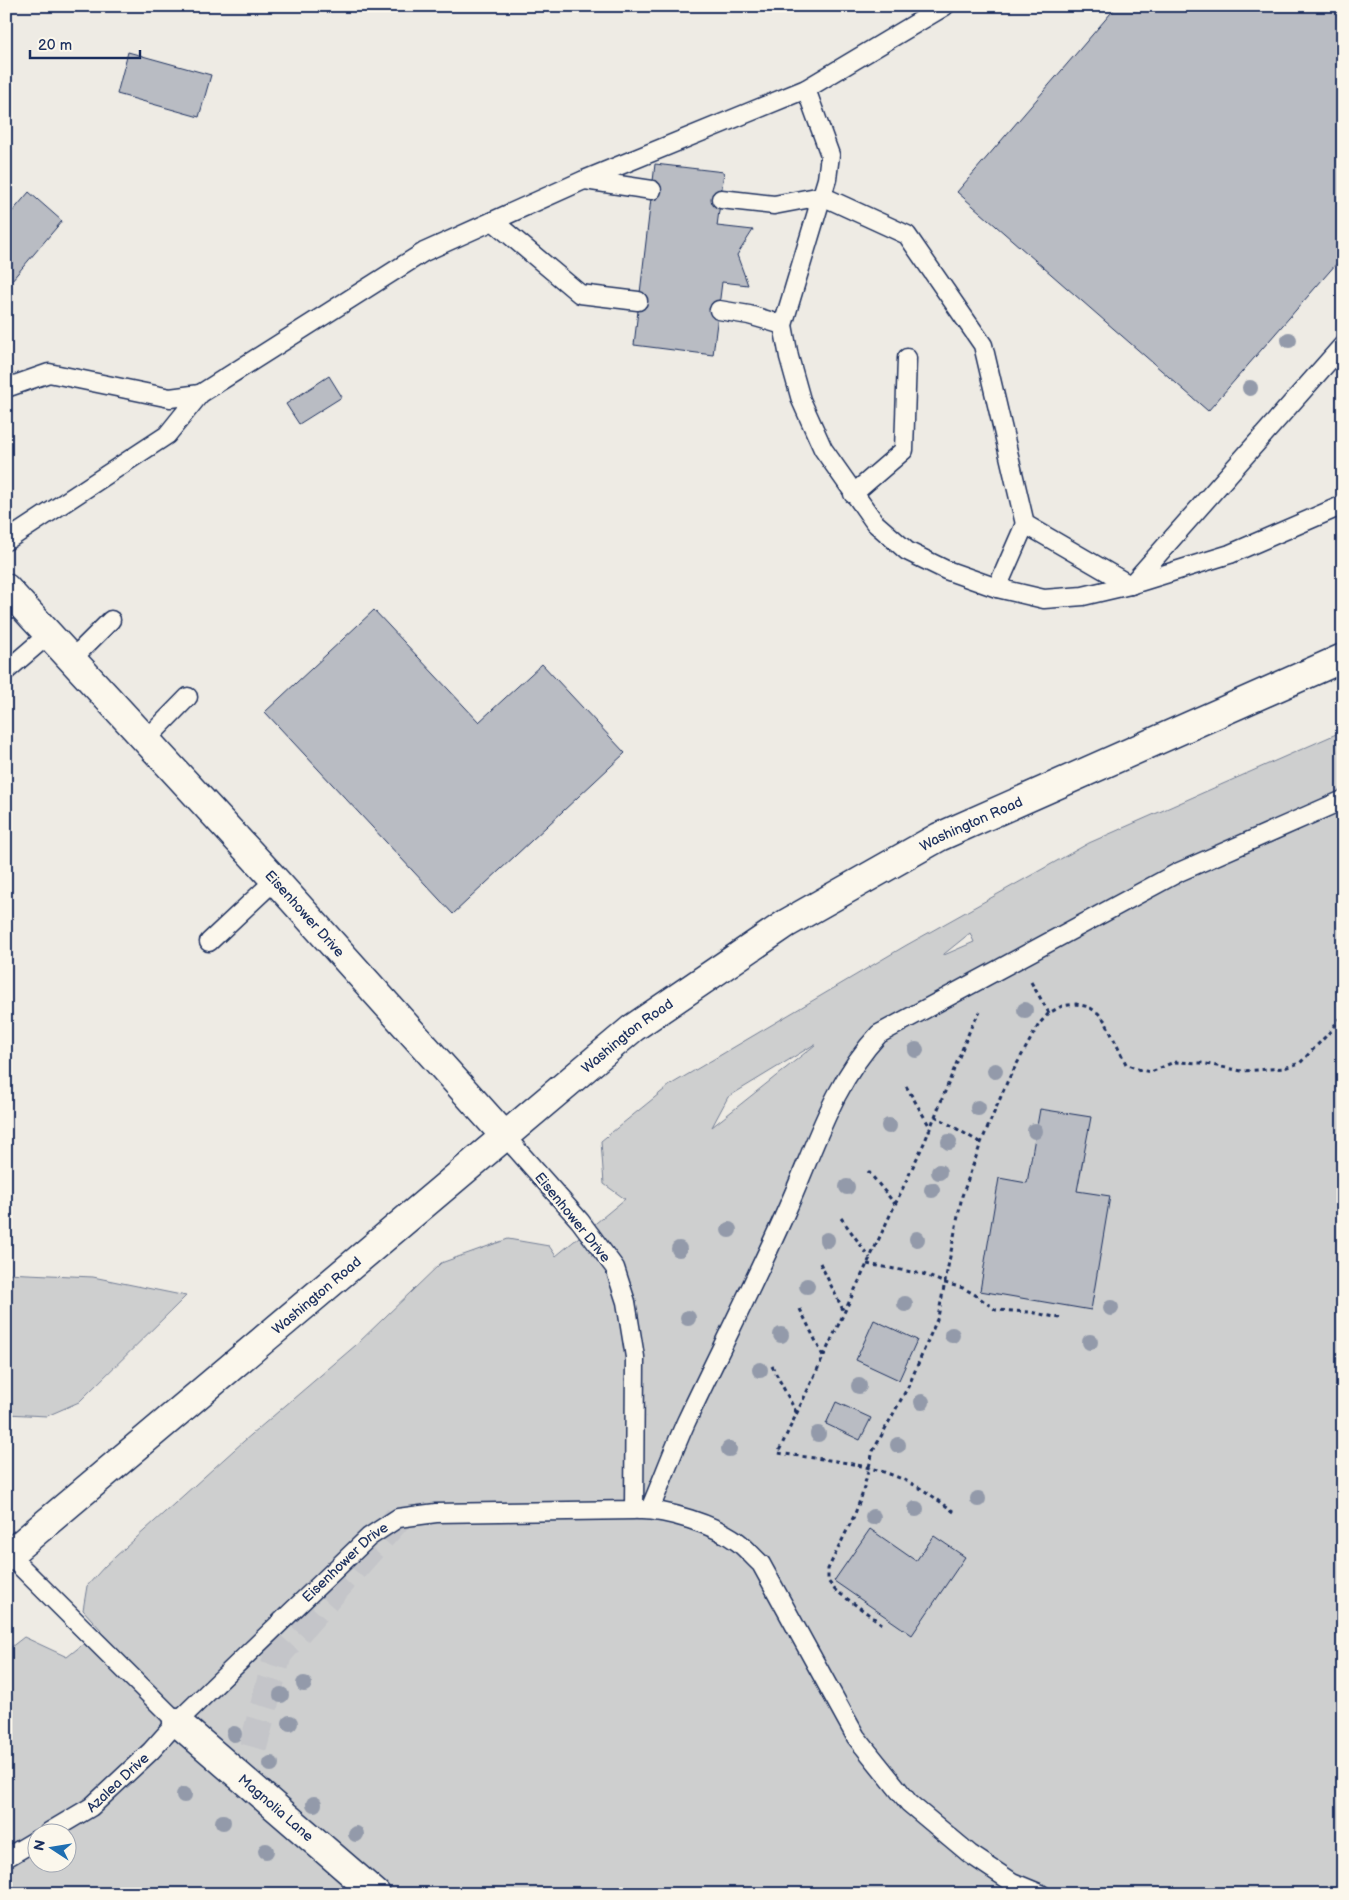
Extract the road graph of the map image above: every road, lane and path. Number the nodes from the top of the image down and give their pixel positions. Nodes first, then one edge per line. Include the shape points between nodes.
1 (945, 6) edge
2 (806, 89) junction
3 (584, 180) junction
4 (652, 190) dead end
5 (822, 196) junction
6 (720, 199) dead end
7 (493, 221) junction
8 (638, 301) dead end
9 (719, 310) dead end
10 (783, 325) junction
11 (1343, 345) edge
12 (907, 358) dead end
13 (6, 388) edge
14 (200, 394) junction
15 (853, 494) junction
16 (1343, 505) edge
17 (1025, 524) junction
18 (6, 541) edge
19 (1130, 585) junction
20 (6, 588) edge
21 (997, 588) junction
22 (111, 620) dead end
23 (48, 634) junction
24 (1343, 658) edge
25 (71, 660) junction
26 (6, 671) edge
27 (188, 697) dead end
28 (146, 740) junction
29 (1343, 800) edge
30 (275, 880) junction
31 (209, 942) dead end
32 (1017, 959) junction
33 (981, 1010) dead end
34 (1049, 1013) junction
35 (1343, 1014) edge
36 (906, 1086) dead end
37 (935, 1116) junction
38 (931, 1127) junction
39 (504, 1135) junction
40 (981, 1143) junction
41 (868, 1171) dead end
42 (895, 1204) junction
43 (841, 1218) dead end
44 (870, 1258) junction
45 (820, 1263) dead end
46 (867, 1264) junction
47 (945, 1283) junction
48 (800, 1309) dead end
49 (844, 1313) junction
50 (1060, 1318) dead end
51 (823, 1357) junction
52 (772, 1366) dead end
53 (797, 1413) junction
54 (868, 1468) junction
55 (642, 1510) junction
56 (954, 1512) dead end
57 (7, 1556) edge
58 (882, 1624) dead end
59 (178, 1722) junction
60 (66, 1822) edge
61 (28, 1845) edge
62 (6, 1858) edge
63 (376, 1894) edge
64 (1041, 1894) edge

1 - 2 lane
2 - 3 lane
2 - 5 lane via 830,155
3 - 4 lane
3 - 7 lane
5 - 6 lane via 774,206
5 - 10 lane
5 - 17 lane via 907,235 982,345
7 - 8 lane via 580,294
7 - 14 lane via 424,252
9 - 10 lane
10 - 15 lane via 802,400 823,449
11 - 19 lane
12 - 15 lane via 904,450
13 - 14 lane via 49,373 170,398
14 - 18 lane via 167,435
15 - 21 lane via 875,523 906,551 946,570
16 - 19 lane via 1230,554
17 - 19 lane
17 - 21 lane
19 - 21 lane via 1083,596 1044,599
20 - 23 main road, Eisenhower Drive
22 - 25 lane
23 - 25 main road, Eisenhower Drive
23 - 26 lane
24 - 39 main road, Washington Road via 940,837 787,923 633,1028
25 - 28 main road, Eisenhower Drive
27 - 28 lane
28 - 30 main road, Eisenhower Drive
29 - 32 lane via 1179,872
30 - 31 lane
30 - 39 main road, Eisenhower Drive
32 - 34 path
32 - 55 lane via 879,1034 864,1050 818,1133 785,1214
33 - 37 path
34 - 35 path via 1062,1006 1076,1004 1088,1007 1105,1021 1126,1064 1151,1072 1174,1062 1202,1063 1242,1071 1284,1068 1300,1063
34 - 40 path via 1039,1024 1008,1080
36 - 38 path
37 - 38 path
37 - 40 path
38 - 42 path
39 - 55 lane, Eisenhower Drive via 580,1221 615,1268 626,1302 635,1357
39 - 57 main road, Washington Road
40 - 47 path via 962,1196
41 - 42 path
42 - 44 path
43 - 44 path
44 - 46 path
45 - 49 path
46 - 47 path via 923,1274
46 - 49 path
47 - 50 path via 964,1288 996,1310
47 - 54 path via 938,1317 926,1347 909,1386 873,1451
48 - 51 path
49 - 51 path
51 - 53 path
52 - 53 path
53 - 54 path via 778,1453
54 - 56 path via 918,1486
54 - 58 path via 862,1495 828,1568 828,1581 835,1590
55 - 59 lane, Eisenhower Drive via 436,1513 398,1518 369,1537
55 - 64 lane via 710,1526 738,1542 761,1564 856,1737 909,1804 984,1863 1012,1882
57 - 59 lane
59 - 60 lane, Azalea Drive via 91,1808
59 - 63 main road, Magnolia Lane
61 - 62 lane

